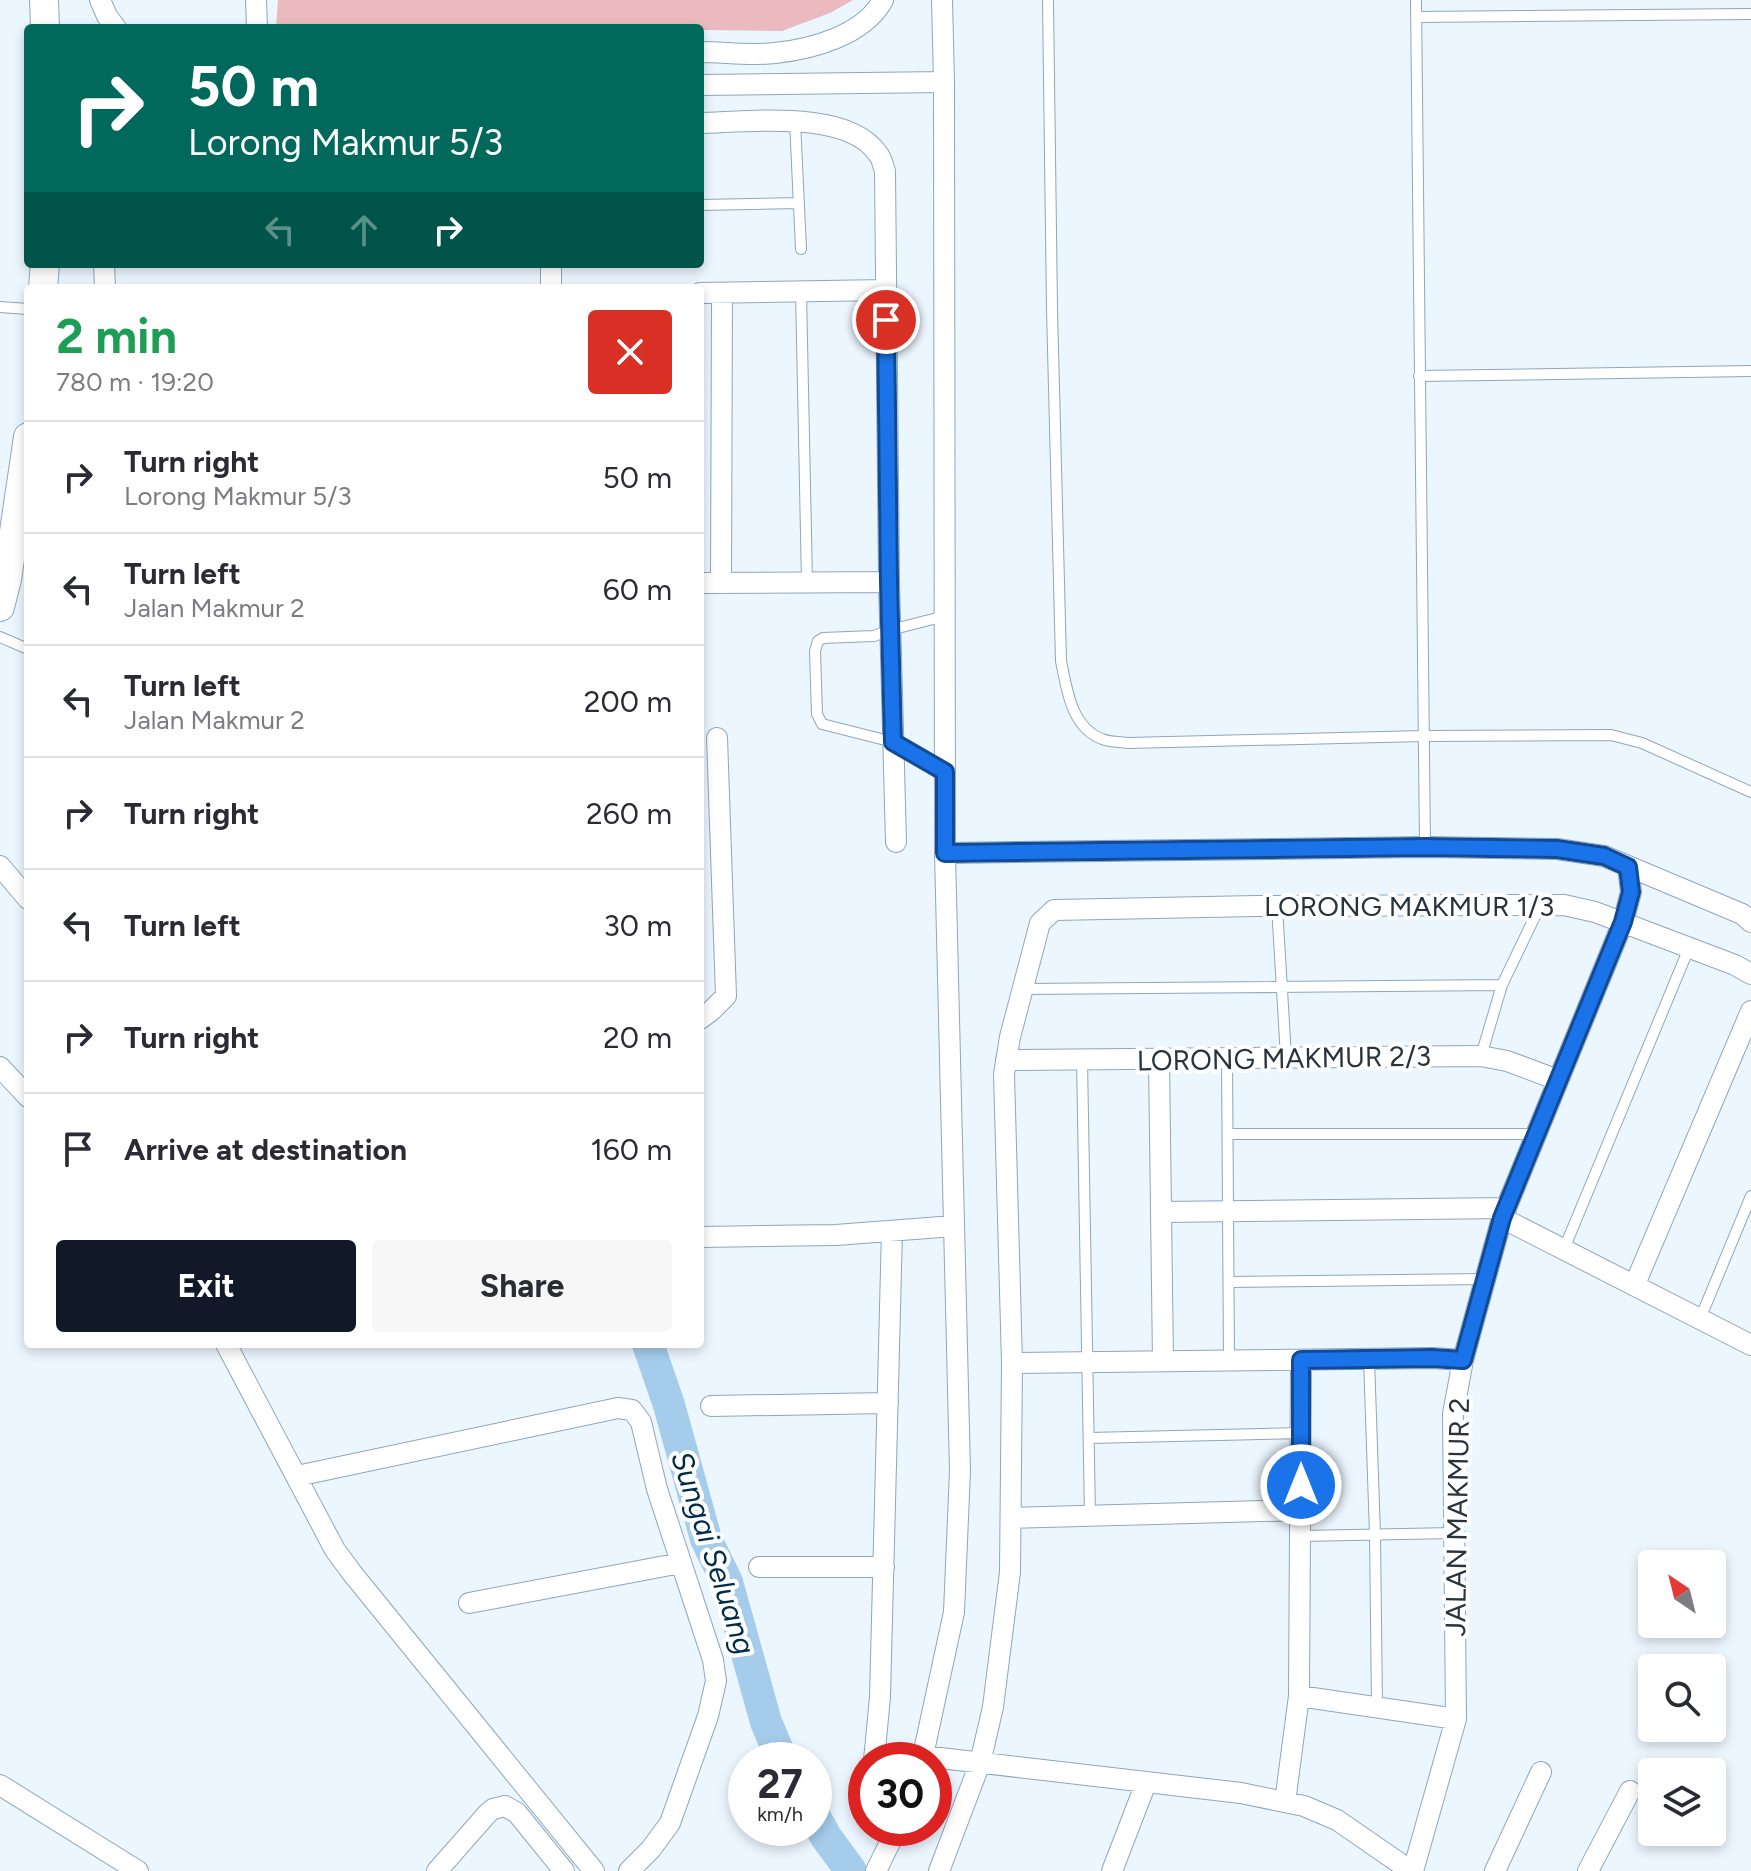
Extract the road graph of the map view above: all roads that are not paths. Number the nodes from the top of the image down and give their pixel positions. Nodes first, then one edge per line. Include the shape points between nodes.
1 (44, 0) edge
2 (100, 0) edge
3 (256, 0) edge
4 (883, 0) edge
5 (942, 0) edge
6 (1048, 0) edge
7 (1416, 0) edge
8 (1751, 14) edge
9 (1416, 17) junction
10 (45, 24) edge
11 (113, 24) edge
12 (257, 24) edge
13 (704, 52) edge
14 (944, 82) junction
15 (704, 85) edge
16 (795, 121) junction
17 (704, 123) edge
18 (799, 203) junction
19 (704, 205) edge
20 (801, 249) dead end
21 (886, 290) junction
22 (801, 292) junction
23 (704, 293) edge
24 (722, 293) junction
25 (0, 307) edge
26 (24, 309) edge
27 (1751, 371) edge
28 (1419, 376) junction
29 (24, 466) edge
30 (807, 582) junction
31 (889, 582) junction
32 (704, 583) edge
33 (721, 583) junction
34 (0, 607) edge
35 (945, 616) junction
36 (890, 630) junction
37 (0, 637) edge
38 (24, 647) edge
39 (1423, 736) junction
40 (717, 738) dead end
41 (893, 742) junction
42 (945, 772) junction
43 (1751, 792) edge
44 (896, 842) dead end
45 (1425, 847) junction
46 (945, 853) junction
47 (0, 866) edge
48 (1628, 867) junction
49 (24, 894) edge
50 (1277, 906) junction
51 (1540, 906) junction
52 (1623, 922) junction
53 (1751, 922) edge
54 (1689, 948) junction
55 (1751, 974) edge
56 (1283, 985) junction
57 (1502, 985) junction
58 (1023, 989) junction
59 (1751, 1011) edge
60 (704, 1016) edge
61 (1481, 1056) junction
62 (1286, 1057) junction
63 (1227, 1058) junction
64 (1159, 1059) junction
65 (1006, 1060) junction
66 (1082, 1060) junction
67 (0, 1067) edge
68 (1558, 1080) junction
69 (24, 1093) edge
70 (1228, 1134) junction
71 (1536, 1134) junction
72 (1751, 1196) edge
73 (1228, 1211) junction
74 (1161, 1212) junction
75 (1504, 1213) junction
76 (954, 1226) junction
77 (892, 1231) junction
78 (704, 1237) edge
79 (1564, 1249) junction
80 (1485, 1279) junction
81 (1229, 1282) junction
82 (1635, 1284) junction
83 (1700, 1319) junction
84 (1751, 1345) edge
85 (228, 1348) edge
86 (1369, 1359) junction
87 (1229, 1360) junction
88 (1301, 1360) junction
89 (1463, 1360) junction
90 (1163, 1361) junction
91 (1088, 1362) junction
92 (1012, 1363) junction
93 (888, 1403) junction
94 (711, 1406) dead end
95 (1301, 1433) junction
96 (1089, 1438) junction
97 (297, 1476) junction
98 (1302, 1510) junction
99 (1090, 1516) junction
100 (1011, 1518) junction
101 (1454, 1533) junction
102 (1375, 1534) junction
103 (1301, 1536) junction
104 (681, 1563) junction
105 (759, 1567) dead end
106 (884, 1567) junction
107 (469, 1603) dead end
108 (1299, 1696) junction
109 (1377, 1707) junction
110 (1456, 1719) junction
111 (876, 1742) edge
112 (926, 1742) edge
113 (952, 1761) edge
114 (980, 1763) junction
115 (1541, 1772) dead end
116 (1146, 1783) junction
117 (0, 1785) edge
118 (1630, 1791) dead end
119 (1285, 1802) junction
120 (888, 1846) edge
121 (138, 1871) edge
122 (437, 1871) edge
123 (564, 1871) edge
124 (594, 1871) edge
125 (629, 1871) edge
126 (876, 1871) edge
127 (939, 1871) edge
128 (1112, 1871) edge
129 (1412, 1871) edge
130 (1495, 1871) edge
131 (1588, 1871) edge

1 - 10 main road
2 - 11 street
3 - 12 street
4 - 13 street via 852,32 822,43 774,54
5 - 14 street
6 - 39 lane via 1061,661 1077,717 1104,740 1128,743
7 - 9 lane
8 - 9 lane
9 - 28 lane
14 - 15 street
14 - 35 street
16 - 17 street
16 - 18 lane
16 - 21 street via 833,125 859,135 879,154 885,171
18 - 19 lane
18 - 20 lane
21 - 22 street
21 - 31 street
22 - 24 street
22 - 30 lane
23 - 24 street
24 - 33 street
25 - 26 lane
27 - 28 lane
28 - 39 lane
29 - 34 main road
30 - 31 street
30 - 33 street
31 - 36 street
32 - 33 street
35 - 36 lane
35 - 42 street
36 - 41 street
36 - 41 lane via 874,636 823,638 815,651 818,720 827,727
37 - 38 lane
39 - 43 lane via 1611,735 1642,743
39 - 45 lane
40 - 60 street via 726,996
41 - 42 lane
41 - 44 street
42 - 46 street
45 - 46 street
45 - 48 street via 1557,849 1604,856
46 - 76 street
47 - 49 street
48 - 52 street, JALAN MAKMUR 2 via 1631,892
48 - 53 street
50 - 51 street, LORONG MAKMUR 1/3
50 - 56 lane
50 - 58 street, LORONG MAKMUR 1/3 via 1054,910 1040,923
51 - 52 street, LORONG MAKMUR 1/3 via 1564,905
51 - 57 lane
52 - 54 street, LORONG MAKMUR 1/3
52 - 68 street, JALAN MAKMUR 2
54 - 55 street, LORONG MAKMUR 1/3
54 - 79 lane
56 - 57 lane
56 - 58 lane
56 - 62 lane
57 - 61 lane
58 - 65 street
59 - 82 street
61 - 62 street, LORONG MAKMUR 2/3
61 - 68 street, LORONG MAKMUR 2/3
62 - 63 street, LORONG MAKMUR 2/3
63 - 64 street, LORONG MAKMUR 2/3
63 - 70 lane
64 - 66 street, LORONG MAKMUR 2/3
64 - 74 street
65 - 66 street, LORONG MAKMUR 2/3
65 - 92 street
66 - 91 lane
67 - 69 street
68 - 71 street, JALAN MAKMUR 2
70 - 71 lane
70 - 73 lane
71 - 75 street, JALAN MAKMUR 2
72 - 83 lane
73 - 74 street
73 - 75 street
73 - 81 lane
74 - 90 street
75 - 79 street
75 - 80 street, JALAN MAKMUR 2
76 - 77 street
76 - 112 street via 960,1471 954,1612
77 - 78 street
77 - 93 street
79 - 82 street
80 - 81 lane
80 - 89 street, JALAN MAKMUR 2
81 - 87 lane
82 - 83 street
83 - 84 street
85 - 97 street
86 - 88 street
86 - 89 street
86 - 102 lane
87 - 88 street
87 - 90 street
88 - 95 street
89 - 101 street, JALAN MAKMUR 2 via 1453,1414
90 - 91 street
91 - 92 street
91 - 96 lane
92 - 100 street
93 - 94 street
93 - 106 street
95 - 96 lane
95 - 98 street
96 - 99 lane
97 - 104 street via 618,1408 632,1410 641,1422
97 - 124 street via 352,1573
98 - 99 street
98 - 103 street
99 - 100 street
100 - 114 street via 1010,1572 993,1707
101 - 102 lane
101 - 110 street, JALAN MAKMUR 2
102 - 103 lane
102 - 109 lane
103 - 108 street
104 - 107 street
104 - 125 street via 716,1681 670,1823
105 - 106 street
106 - 111 street
108 - 109 street
108 - 119 street
109 - 110 street
110 - 129 street, JALAN MAKMUR 2
113 - 114 street
114 - 116 street
114 - 127 street
115 - 130 street
116 - 119 street
116 - 128 street
117 - 121 street
118 - 131 street
119 - 129 street via 1337,1820
120 - 126 street
122 - 123 street via 488,1813 505,1806 522,1818

